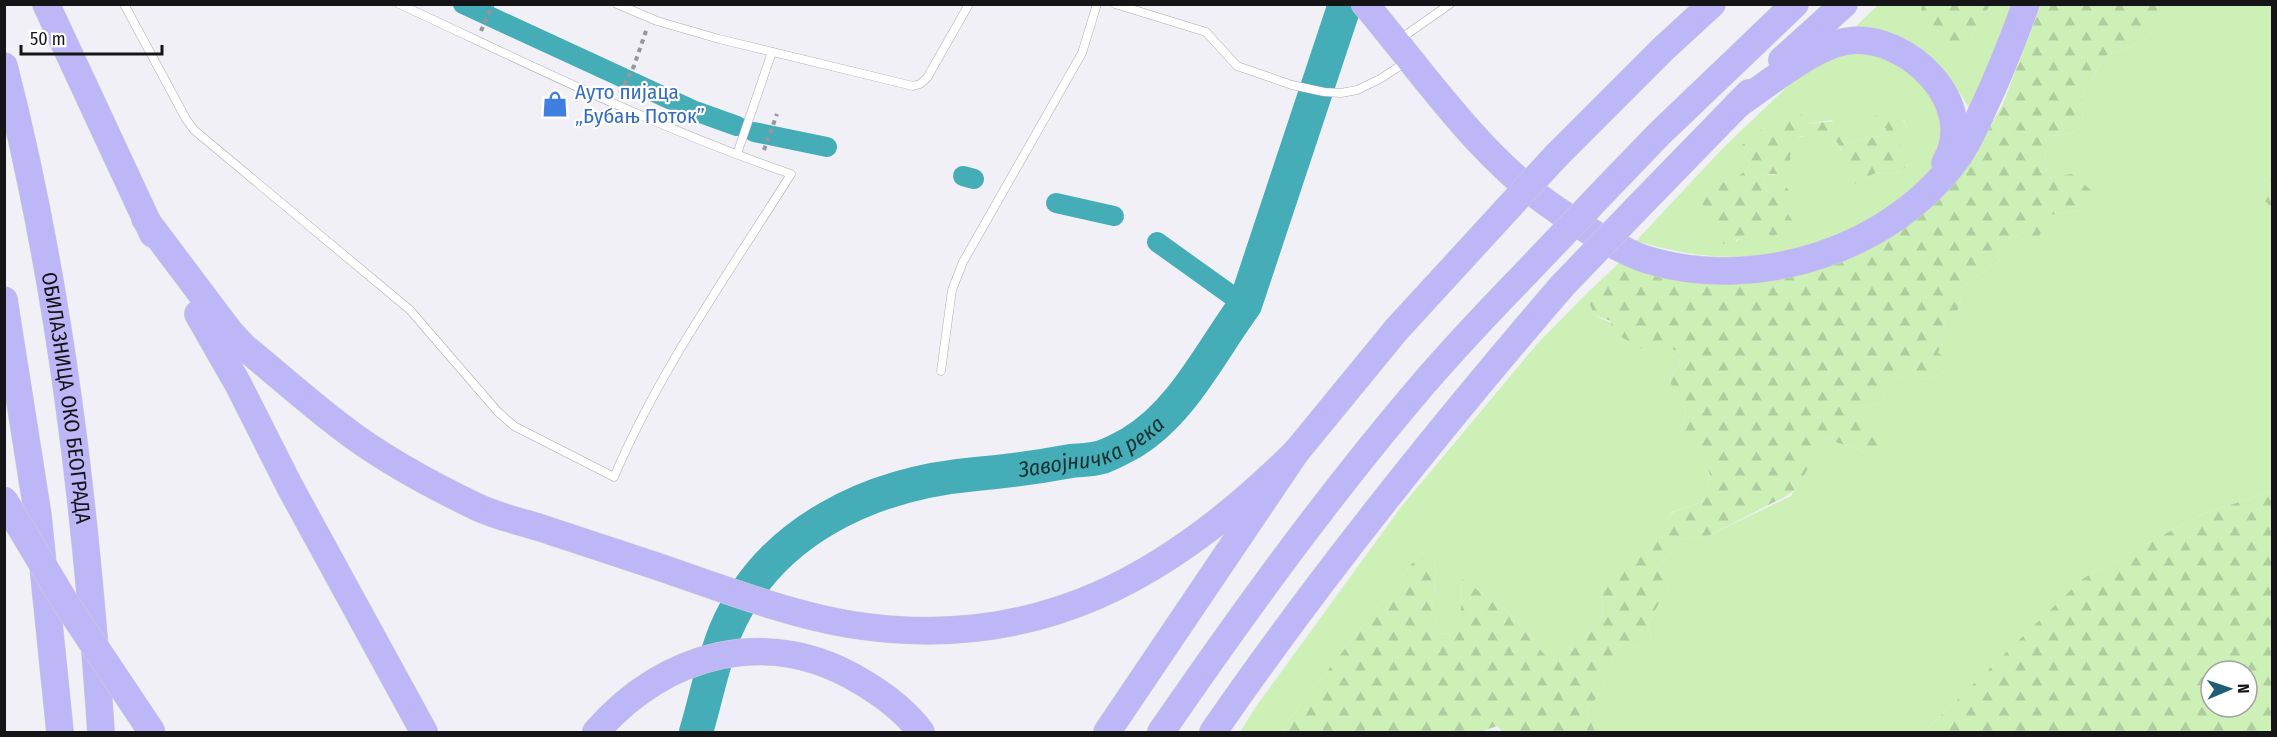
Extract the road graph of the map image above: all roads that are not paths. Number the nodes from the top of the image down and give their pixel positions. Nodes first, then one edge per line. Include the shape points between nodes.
1 (46, 4) edge
2 (124, 4) edge
3 (399, 4) edge
4 (617, 4) edge
5 (969, 4) edge
6 (1097, 4) edge
7 (1114, 4) edge
8 (1365, 4) edge
9 (1450, 4) edge
10 (1712, 4) edge
11 (1795, 4) edge
12 (1844, 4) edge
13 (2026, 4) edge
14 (1403, 51) junction
15 (772, 52) junction
16 (4, 66) edge
17 (1737, 105) junction
18 (737, 154) junction
19 (1931, 187) junction
20 (144, 219) junction
21 (4, 300) edge
22 (940, 371) dead end
23 (1296, 452) junction
24 (4, 500) edge
25 (60, 732) edge
26 (101, 732) edge
27 (152, 732) edge
28 (424, 732) edge
29 (596, 732) edge
30 (921, 732) edge
31 (1107, 732) edge
32 (1161, 732) edge
33 (1213, 732) edge

1 - 20 highway
2 - 18 lane via 194,130 410,310 514,426 614,477 677,353 791,174
3 - 18 lane via 684,135
4 - 15 lane via 651,19
5 - 15 lane via 927,78 913,86
6 - 22 lane via 1082,53 963,262 952,290
7 - 14 lane via 1206,32 1237,66 1324,92 1357,90 1380,79
8 - 14 highway
9 - 14 lane
10 - 23 highway, bridge via 1557,155 1396,330
11 - 32 highway, bridge via 1659,134 1458,345 1272,575
12 - 17 highway
13 - 19 highway via 1968,142
14 - 19 highway via 1478,140 1533,192 1557,211 1648,260 1701,269 1742,270 1809,258 1850,244 1885,225
15 - 18 lane
16 - 26 highway, ОБИЛАЗНИЦА ОКО БЕОГРАДА via 46,263 73,429 92,600
17 - 19 highway via 1811,55 1836,44 1876,42 1896,49 1934,81 1953,119 1952,148
17 - 33 highway, bridge via 1562,286 1465,399 1344,551
20 - 23 highway via 244,347 341,427 398,465 479,508 714,586 852,625 924,631 996,626 1066,609 1100,596 1185,547 1261,487
20 - 28 highway via 238,384
21 - 25 highway, ОБИЛАЗНИЦА ОКО БЕОГРАДА via 38,516
23 - 31 highway
24 - 27 highway, bridge via 65,602
29 - 30 highway via 618,708 660,678 720,656 762,652 808,657 829,664 866,684 902,711

